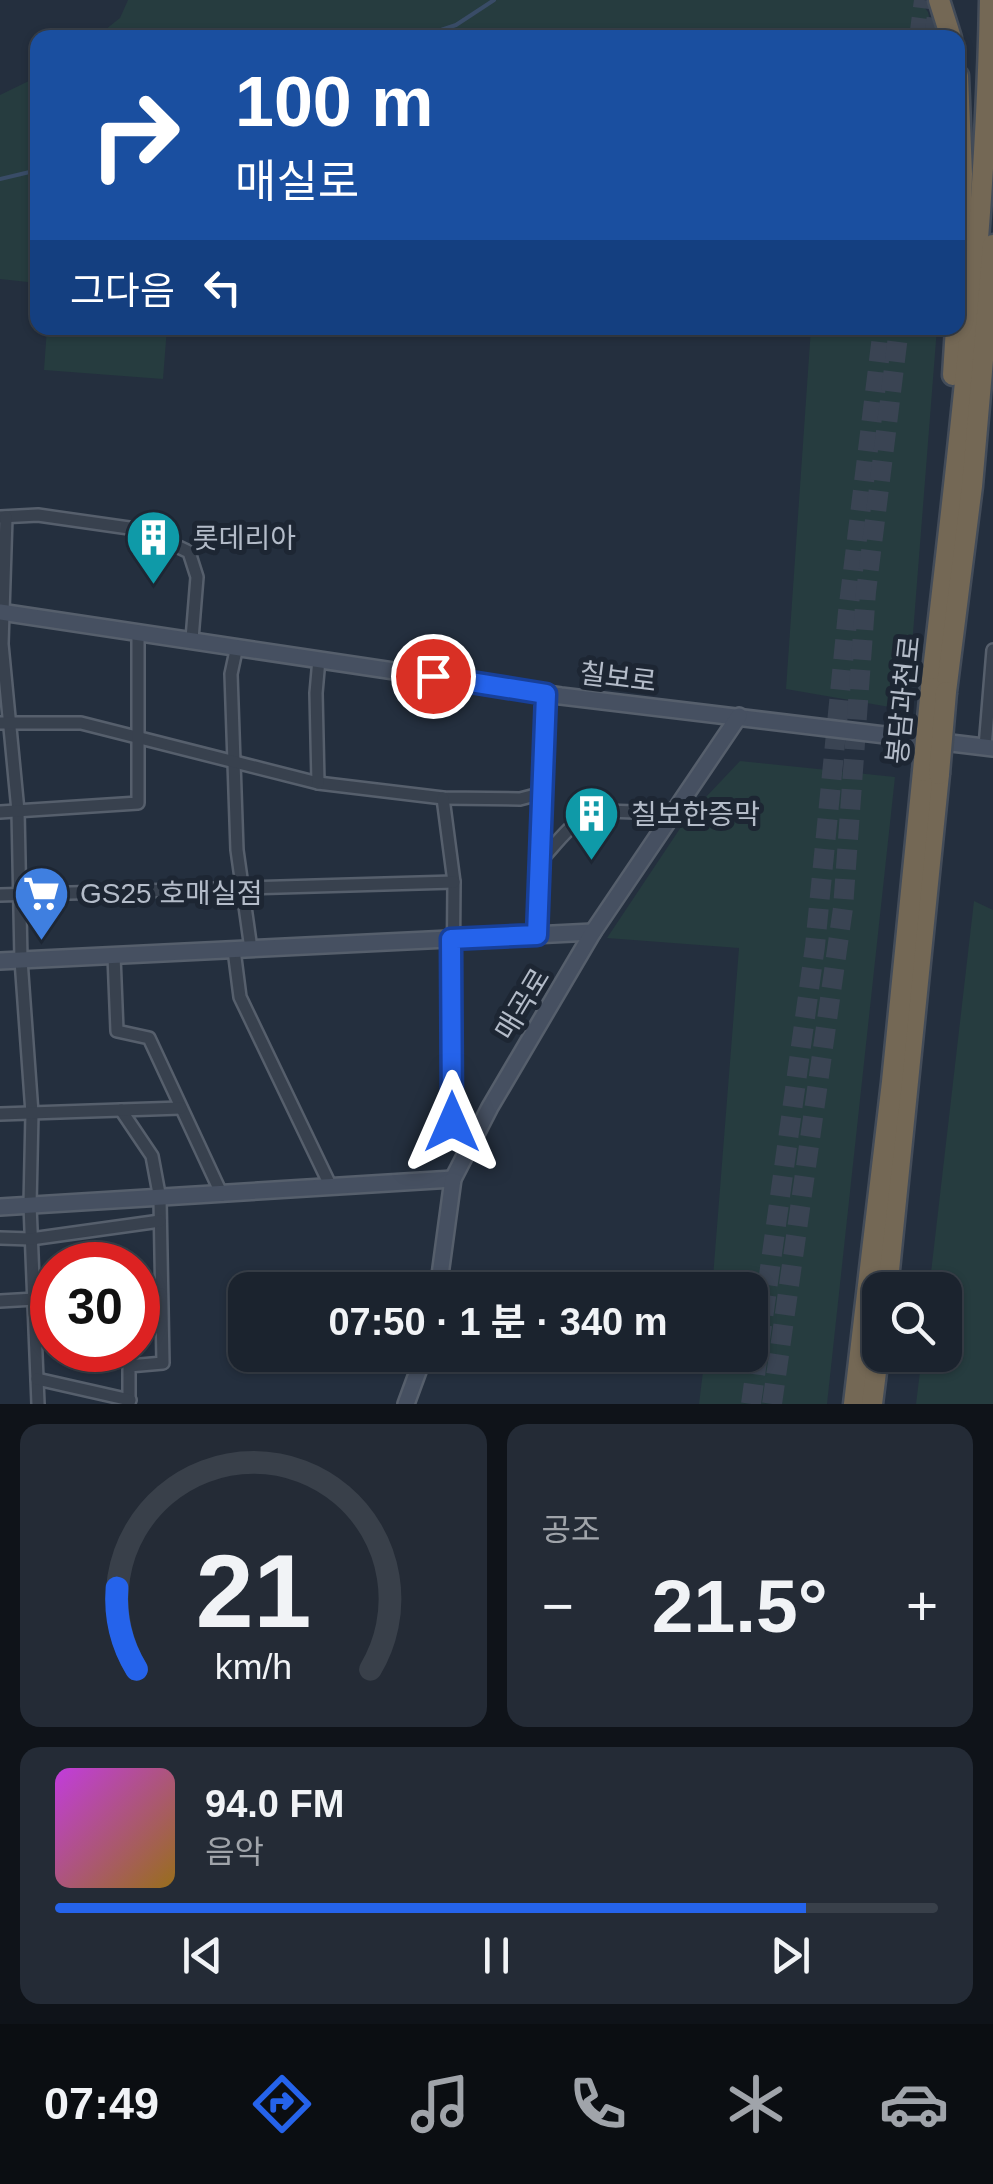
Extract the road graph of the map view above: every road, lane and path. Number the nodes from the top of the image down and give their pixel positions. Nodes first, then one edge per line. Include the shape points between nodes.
1 (939, 0) edge
2 (990, 0) edge
3 (948, 30) edge
4 (993, 245) edge
5 (956, 335) edge
6 (993, 421) edge
7 (963, 484) junction
8 (3, 517) edge
9 (1, 612) edge
10 (138, 631) junction
11 (192, 639) junction
12 (1, 644) edge
13 (237, 646) junction
14 (993, 650) edge
15 (319, 659) junction
16 (546, 694) junction
17 (738, 716) junction
18 (5, 723) edge
19 (138, 739) junction
20 (989, 748) edge
21 (234, 764) junction
22 (931, 772) junction
23 (318, 783) junction
24 (543, 793) junction
25 (443, 798) junction
26 (0, 812) edge
27 (18, 812) junction
28 (670, 815) junction
29 (540, 861) junction
30 (454, 882) junction
31 (242, 888) junction
32 (0, 894) edge
33 (20, 894) junction
34 (593, 932) junction
35 (537, 935) junction
36 (451, 939) junction
37 (252, 949) junction
38 (234, 950) junction
39 (114, 956) junction
40 (21, 960) junction
41 (0, 962) edge
42 (181, 1108) junction
43 (121, 1110) junction
44 (32, 1113) junction
45 (0, 1114) edge
46 (467, 1152) junction
47 (454, 1178) junction
48 (331, 1187) junction
49 (222, 1194) junction
50 (160, 1199) junction
51 (30, 1205) junction
52 (0, 1207) edge
53 (160, 1222) junction
54 (0, 1238) edge
55 (31, 1238) junction
56 (31, 1242) edge
57 (441, 1272) edge
58 (888, 1272) edge
59 (162, 1294) joint
60 (30, 1299) edge
61 (0, 1302) edge
62 (37, 1372) edge
63 (418, 1372) edge
64 (876, 1372) edge
65 (37, 1379) junction
66 (130, 1402) edge
67 (38, 1404) edge
68 (406, 1404) edge
69 (854, 1404) edge
70 (872, 1404) edge

1 - 3 highway
2 - 7 highway, 봉담과천로
4 - 7 highway, 봉담과천로
5 - 7 highway via 950,425
6 - 7 highway via 989,446
7 - 22 highway, 봉담과천로, bridge
8 - 9 street
8 - 11 street via 142,530 189,552 197,577
9 - 10 street, 칠보로
9 - 12 street
10 - 11 street, 칠보로
10 - 19 street
11 - 13 street, 칠보로
12 - 18 street
13 - 15 street, 칠보로
13 - 21 street via 231,674
14 - 20 street
15 - 16 street, 칠보로
15 - 23 street
16 - 17 street, 칠보로
16 - 24 street
17 - 20 street, 칠보로
17 - 28 street, 매곡로
18 - 19 street via 80,724
18 - 27 street
19 - 21 street
19 - 27 street via 138,803
21 - 23 street
21 - 31 street
22 - 58 highway, 봉담과천로
22 - 69 highway, 봉담과천로
23 - 25 street
24 - 25 street
24 - 29 street
25 - 30 street
26 - 27 street
27 - 33 street
28 - 29 street via 630,812 579,820
28 - 34 street, 매곡로
29 - 35 street
30 - 31 street
30 - 36 street
31 - 33 street
31 - 37 street
32 - 33 street
33 - 40 street
34 - 35 street
34 - 46 street, 매곡로
35 - 36 street
36 - 37 street
36 - 46 street via 452,1122
37 - 38 street
38 - 39 street
38 - 48 street via 240,997
39 - 40 street
39 - 42 street via 117,1031 148,1038
40 - 41 street
40 - 44 street
42 - 43 street
42 - 49 street
43 - 44 street
43 - 50 street via 152,1156
44 - 45 street
44 - 51 street
46 - 47 street, 매곡로
47 - 48 street
47 - 57 street, 매곡로
48 - 49 street
49 - 50 street
50 - 51 street
50 - 53 street
51 - 52 street
51 - 55 street
53 - 55 street
53 - 59 street
54 - 55 street
55 - 56 street
59 - 66 street via 162,1363 129,1366
60 - 61 street
62 - 65 street
63 - 68 street
64 - 70 highway
65 - 66 street
65 - 67 street

